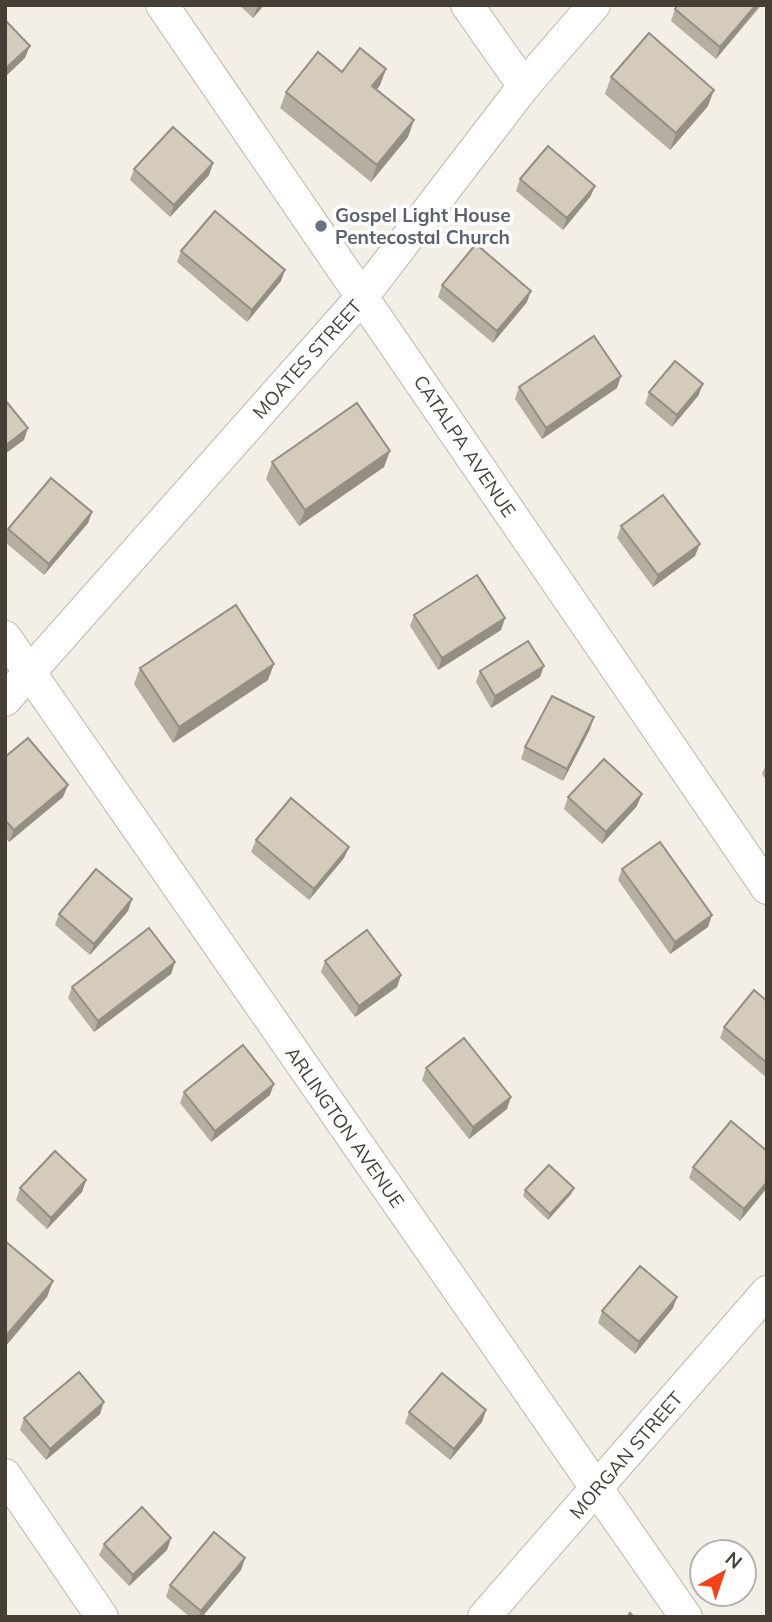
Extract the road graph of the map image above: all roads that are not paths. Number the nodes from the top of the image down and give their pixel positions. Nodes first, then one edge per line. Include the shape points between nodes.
1 (162, 5) edge
2 (467, 5) edge
3 (594, 5) edge
4 (524, 86) junction
5 (362, 297) junction
6 (5, 637) edge
7 (30, 672) junction
8 (5, 700) edge
9 (767, 888) edge
10 (767, 1292) edge
11 (5, 1475) edge
12 (596, 1489) junction
13 (102, 1617) edge
14 (484, 1617) edge
15 (687, 1617) edge

1 - 5 street, CATALPA AVENUE
2 - 4 street
3 - 4 street, MOATES STREET
4 - 5 street, MOATES STREET
5 - 7 street, MOATES STREET
5 - 9 street, CATALPA AVENUE
6 - 7 street, ARLINGTON AVENUE
7 - 8 street, MOATES STREET
7 - 12 street, ARLINGTON AVENUE
10 - 12 street, MORGAN STREET
11 - 13 street
12 - 14 street, MORGAN STREET
12 - 15 street, ARLINGTON AVENUE

